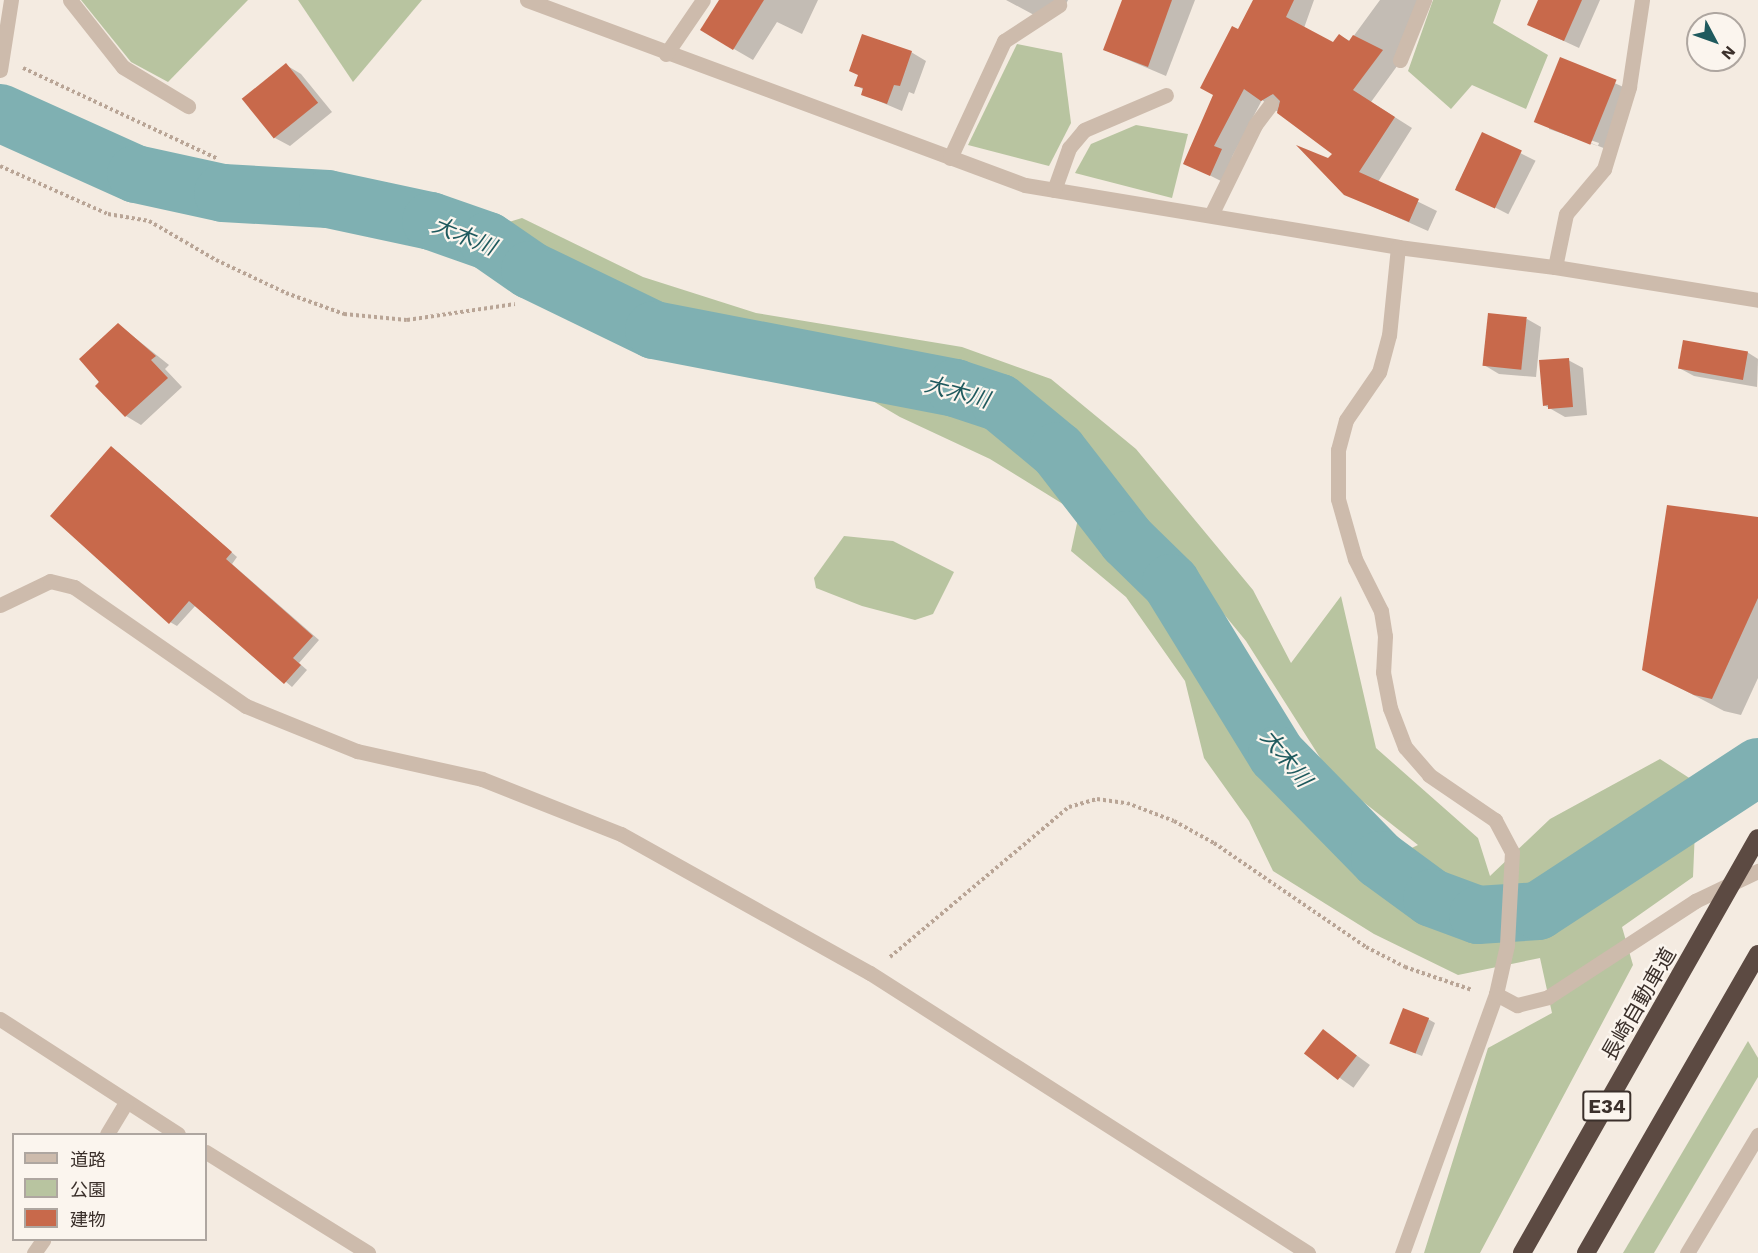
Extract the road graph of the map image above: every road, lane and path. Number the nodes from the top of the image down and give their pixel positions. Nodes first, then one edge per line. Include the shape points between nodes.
1 (11, 0) edge
2 (70, 0) edge
3 (527, 0) edge
4 (703, 0) edge
5 (1424, 0) edge
6 (1642, 0) edge
7 (1059, 5) dead end
8 (666, 54) junction
9 (1401, 60) dead end
10 (1, 64) edge
11 (1166, 94) dead end
12 (1271, 104) dead end
13 (188, 106) dead end
14 (950, 158) junction
15 (218, 159) dead end
16 (0, 166) edge
17 (1054, 190) junction
18 (1211, 215) junction
19 (1398, 247) junction
20 (1555, 267) junction
21 (1758, 300) edge
22 (515, 304) dead end
23 (0, 605) edge
24 (1758, 838) edge
25 (1758, 872) edge
26 (1758, 954) edge
27 (870, 973) junction
28 (1496, 994) junction
29 (0, 1019) edge
30 (126, 1102) junction
31 (107, 1133) edge
32 (176, 1133) edge
33 (1758, 1135) edge
34 (207, 1153) edge
35 (368, 1253) edge
36 (1308, 1253) edge
37 (1402, 1253) edge
38 (1522, 1253) edge
39 (1586, 1253) edge
40 (1687, 1253) edge

1 - 10 street
2 - 13 street via 123,67
3 - 8 street
4 - 8 street
5 - 9 street
6 - 20 street via 1629,87 1604,169 1566,214
7 - 14 street via 1004,41
8 - 14 street
10 - 15 path
11 - 17 street via 1084,130 1069,148
12 - 18 street via 1255,125
14 - 17 street via 1025,185
16 - 22 path via 108,214 149,221 226,265 344,314 407,320
17 - 18 street
18 - 19 street
19 - 20 street
19 - 28 street via 1389,335 1379,372 1346,420 1338,450 1338,499 1355,559 1381,611 1385,636 1383,672 1390,708 1405,747 1430,775 1495,820 1512,852 1507,945
20 - 21 street
23 - 27 street via 50,581 74,587 246,706 357,751 482,779 621,834
24 - 38 highway, 長崎自動車道 / E34
25 - 28 street via 1695,901 1548,997 1517,1005
26 - 39 highway, E34
27 - 28 path via 1069,807 1097,800 1127,803 1174,820 1366,947 1405,967 1457,986
27 - 36 street
28 - 37 street
29 - 30 street
30 - 31 street
30 - 32 street
33 - 40 street
34 - 35 street

